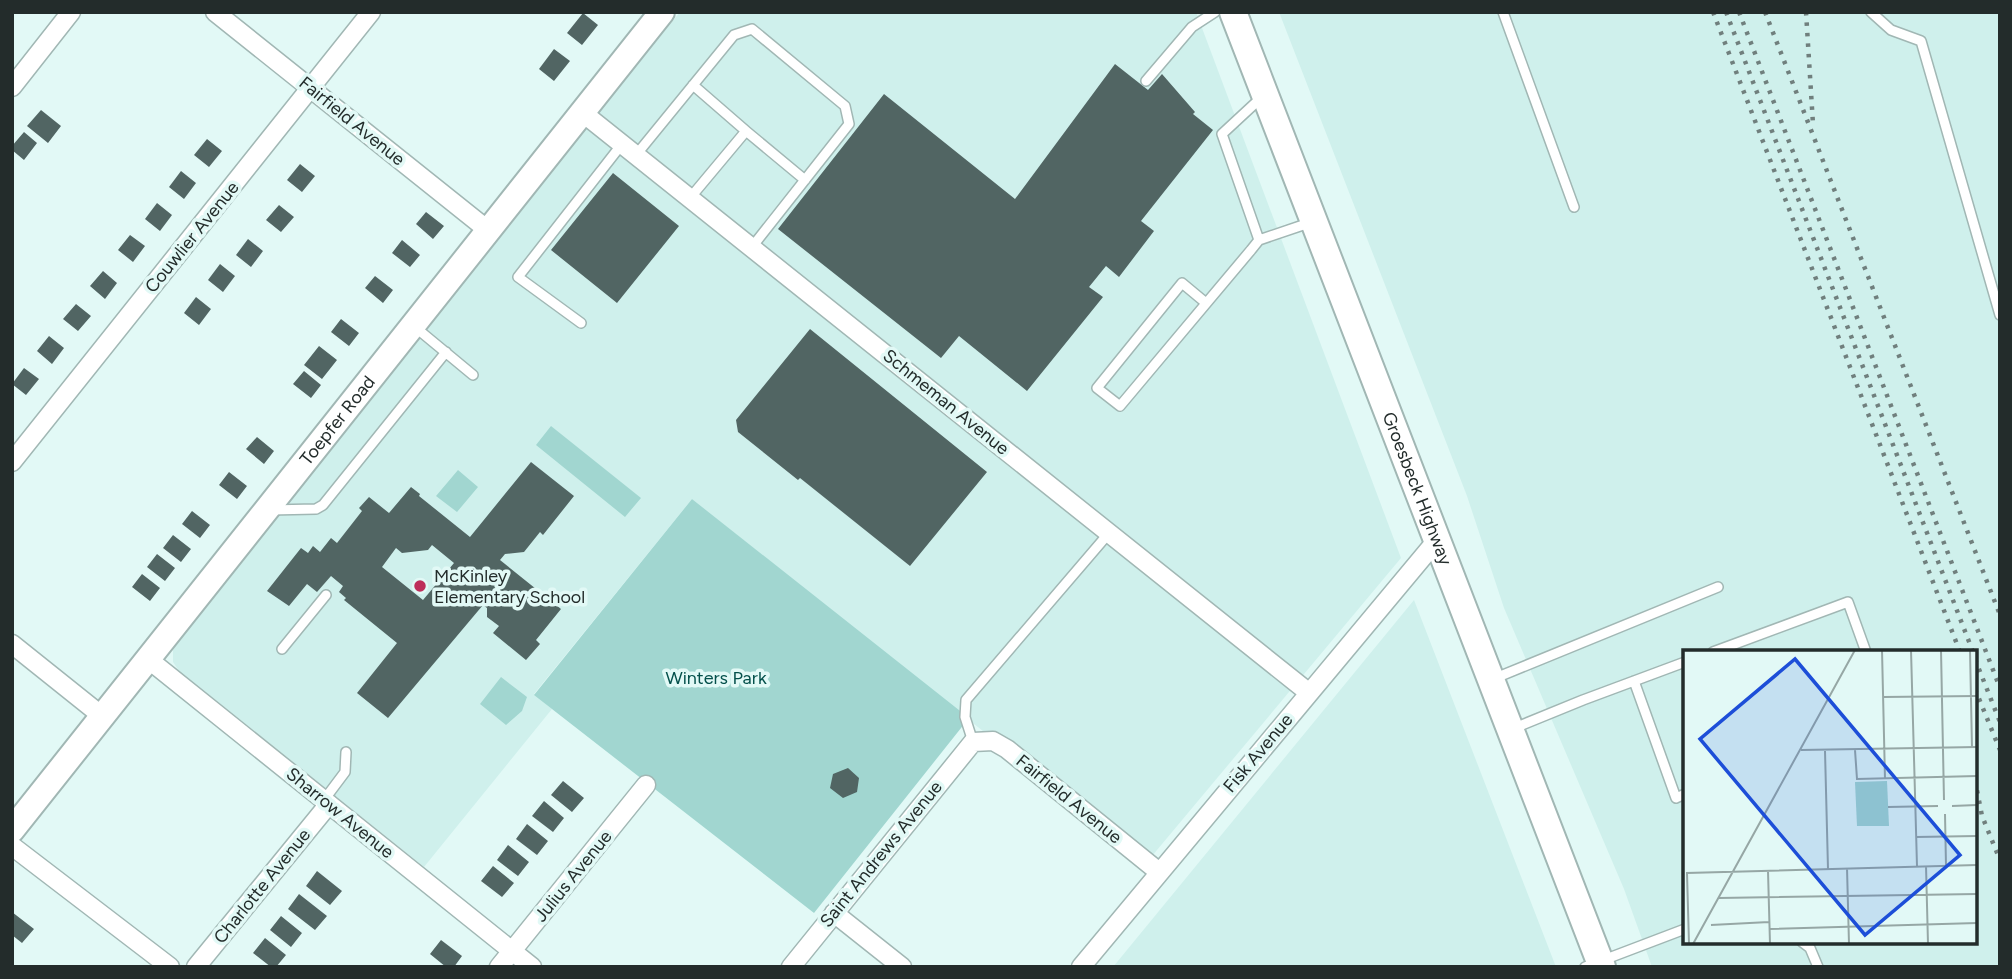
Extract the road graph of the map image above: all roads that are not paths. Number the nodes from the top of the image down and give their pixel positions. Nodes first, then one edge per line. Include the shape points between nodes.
1 (71, 12) edge
2 (215, 12) edge
3 (371, 12) edge
4 (662, 12) edge
5 (1215, 12) edge
6 (1233, 12) edge
7 (1503, 12) edge
8 (1871, 12) edge
9 (1146, 81) dead end
10 (693, 85) junction
11 (12, 87) edge
12 (310, 88) junction
13 (1265, 95) junction
14 (583, 113) junction
15 (746, 131) junction
16 (629, 149) junction
17 (805, 180) junction
18 (690, 198) junction
19 (1574, 206) dead end
20 (1313, 221) junction
21 (489, 231) junction
22 (1259, 240) junction
23 (752, 247) junction
24 (1206, 303) junction
25 (2000, 315) edge
26 (581, 323) dead end
27 (414, 326) junction
28 (446, 352) junction
29 (473, 374) dead end
30 (12, 462) edge
31 (267, 510) junction
32 (1109, 533) junction
33 (1437, 540) junction
34 (1718, 587) dead end
35 (326, 596) dead end
36 (12, 644) edge
37 (282, 649) dead end
38 (1718, 650) edge
39 (1865, 650) edge
40 (148, 659) junction
41 (1683, 663) edge
42 (1491, 680) junction
43 (1634, 681) junction
44 (1308, 692) junction
45 (102, 716) junction
46 (1510, 730) junction
47 (973, 742) junction
48 (346, 752) dead end
49 (646, 785) dead end
50 (1683, 795) edge
51 (327, 802) junction
52 (12, 830) edge
53 (12, 846) edge
54 (1159, 872) junction
55 (834, 913) junction
56 (1683, 930) edge
57 (1805, 944) edge
58 (512, 950) junction
59 (1595, 964) edge
60 (170, 967) edge
61 (196, 967) edge
62 (499, 967) edge
63 (532, 967) edge
64 (791, 967) edge
65 (902, 967) edge
66 (1081, 967) edge
67 (1818, 967) edge

1 - 11 street
2 - 12 street, Fairfield Avenue
3 - 12 street, Couwlier Avenue
4 - 14 street, Toepfer Road
5 - 9 lane via 1192,27
6 - 13 main road, Groesbeck Highway
7 - 19 lane
8 - 25 lane via 1891,30 1921,41
10 - 15 lane
10 - 16 lane
10 - 17 lane via 734,35 752,29 845,106 849,124
12 - 21 street, Fairfield Avenue
12 - 30 street, Couwlier Avenue
13 - 20 main road, Groesbeck Highway
13 - 22 lane via 1222,134
14 - 16 street, Schmeman Avenue
14 - 21 street, Toepfer Road
15 - 17 lane
15 - 18 lane
16 - 18 street, Schmeman Avenue
16 - 26 lane via 519,277
17 - 23 lane
18 - 23 street, Schmeman Avenue
20 - 22 lane
20 - 33 main road, Groesbeck Highway
21 - 27 street, Toepfer Road
22 - 24 lane
23 - 32 street, Schmeman Avenue
24 - 24 lane via 1120,406 1097,388 1182,283
27 - 28 lane
27 - 31 street, Toepfer Road
28 - 29 lane
28 - 31 lane via 323,505
31 - 40 street, Toepfer Road
32 - 44 street, Schmeman Avenue
32 - 47 lane via 966,700 965,717
33 - 42 main road, Groesbeck Highway
33 - 44 street, Fisk Avenue
34 - 42 lane
35 - 37 lane
36 - 45 street
38 - 39 lane via 1849,602
40 - 45 street, Toepfer Road
40 - 51 street, Sharrow Avenue
41 - 43 lane
42 - 46 main road, Groesbeck Highway
43 - 46 lane
43 - 50 lane via 1676,797
44 - 54 street, Fisk Avenue
45 - 52 street, Toepfer Road
46 - 59 main road, Groesbeck Highway
47 - 54 street, Fairfield Avenue via 993,741 1007,749
47 - 55 street, Saint Andrews Avenue
48 - 51 lane via 345,772
49 - 58 street, Julius Avenue
51 - 58 street, Sharrow Avenue
51 - 61 street, Charlotte Avenue
53 - 60 street
54 - 66 street, Fisk Avenue
55 - 64 street, Saint Andrews Avenue
55 - 65 street
56 - 59 lane
57 - 67 lane
58 - 62 street, Julius Avenue
58 - 63 street, Sharrow Avenue

